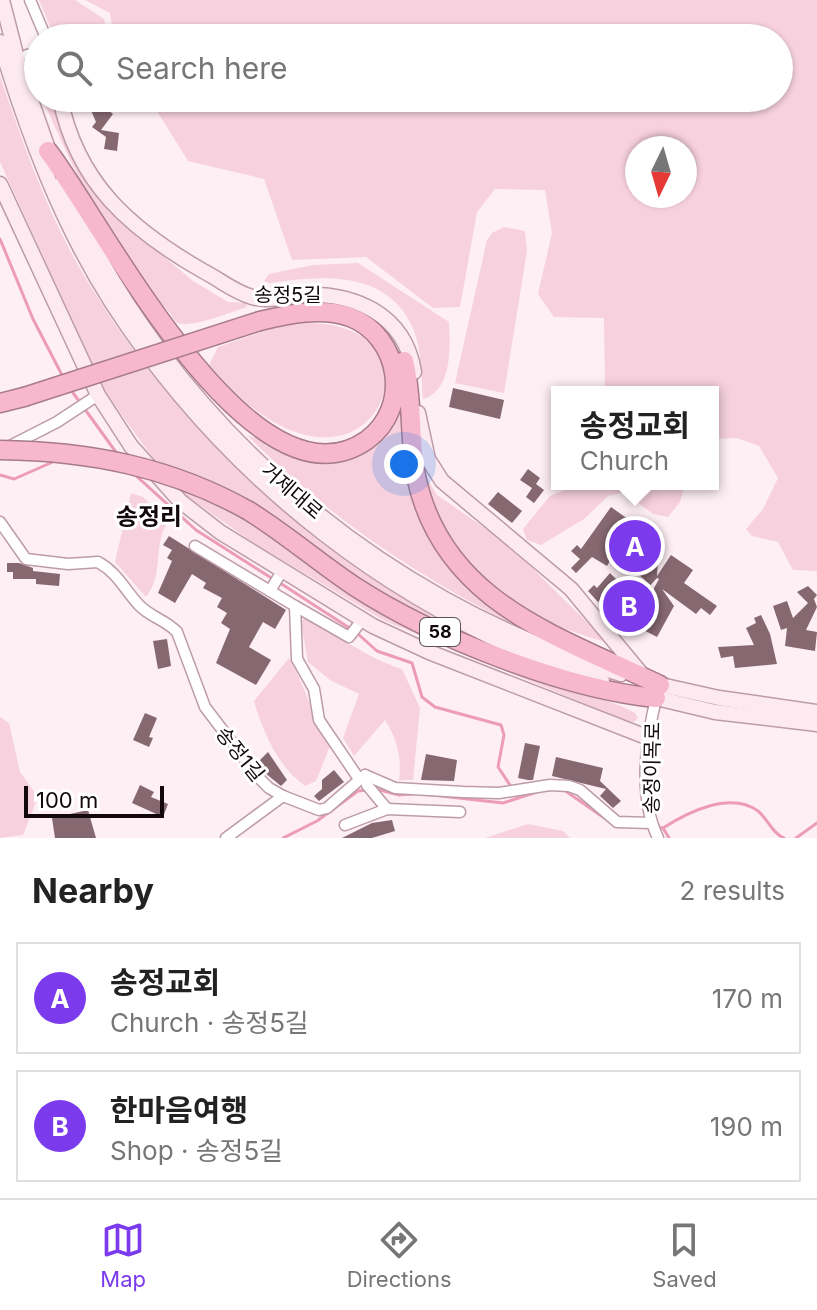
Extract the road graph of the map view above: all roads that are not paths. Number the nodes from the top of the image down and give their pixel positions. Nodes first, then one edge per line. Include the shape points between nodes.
1 (2, 0) edge
2 (30, 0) edge
3 (40, 24) edge
4 (0, 42) edge
5 (24, 81) edge
6 (35, 112) edge
7 (64, 112) edge
8 (48, 151) junction
9 (0, 184) edge
10 (255, 318) junction
11 (0, 393) edge
12 (94, 398) junction
13 (0, 403) edge
14 (0, 450) edge
15 (0, 522) edge
16 (195, 546) dead end
17 (282, 571) junction
18 (270, 591) junction
19 (295, 606) junction
20 (362, 620) junction
21 (654, 687) junction
22 (817, 712) edge
23 (817, 724) edge
24 (649, 738) junction
25 (364, 780) junction
26 (283, 796) junction
27 (387, 809) junction
28 (460, 812) dead end
29 (651, 823) junction
30 (345, 825) dead end
31 (226, 838) edge
32 (658, 838) edge

1 - 5 street, 거제대로
2 - 3 street
4 - 21 street, 거제대로 via 44,172 111,301 194,409 251,470 326,537 439,611 519,651
6 - 8 street, 거제대로
7 - 21 street, 송정5길 via 93,182 168,251 249,297 344,297 363,303 394,325 412,360 422,443 435,471 456,496 583,601
8 - 10 highway via 162,324 234,408 279,440 319,452 352,448 377,431 391,408 395,380 390,353 371,329 339,314
8 - 21 street, 거제대로 via 89,237 144,328 202,401 303,503 372,556 482,621
9 - 12 street
10 - 11 highway, 58
10 - 13 highway, 58, bridge
10 - 21 highway, 58 via 321,301 353,307 379,321 401,351 422,500 432,527 464,574 516,614
12 - 14 street
12 - 17 street via 180,501
14 - 21 highway, 58, bridge via 103,457 203,487 249,511 353,585 421,624 583,685
15 - 26 street, 송정1길 via 26,559 98,562 119,577 143,609 170,624 211,718 269,788
16 - 18 street
17 - 18 street
17 - 20 street
18 - 19 street
19 - 20 street via 349,637
19 - 25 street via 297,659 314,689 319,720
20 - 24 street via 429,652
21 - 22 street, 거제대로 / 58
21 - 23 street, 거제대로 / 58 via 715,712
21 - 24 street, 송정이목로
24 - 29 street, 송정이목로
25 - 26 street, 송정1길 via 319,810
25 - 27 street
25 - 29 street via 395,788 509,792 569,786 617,822
26 - 31 street
27 - 28 street
27 - 30 street
29 - 32 street, 송정이목로

